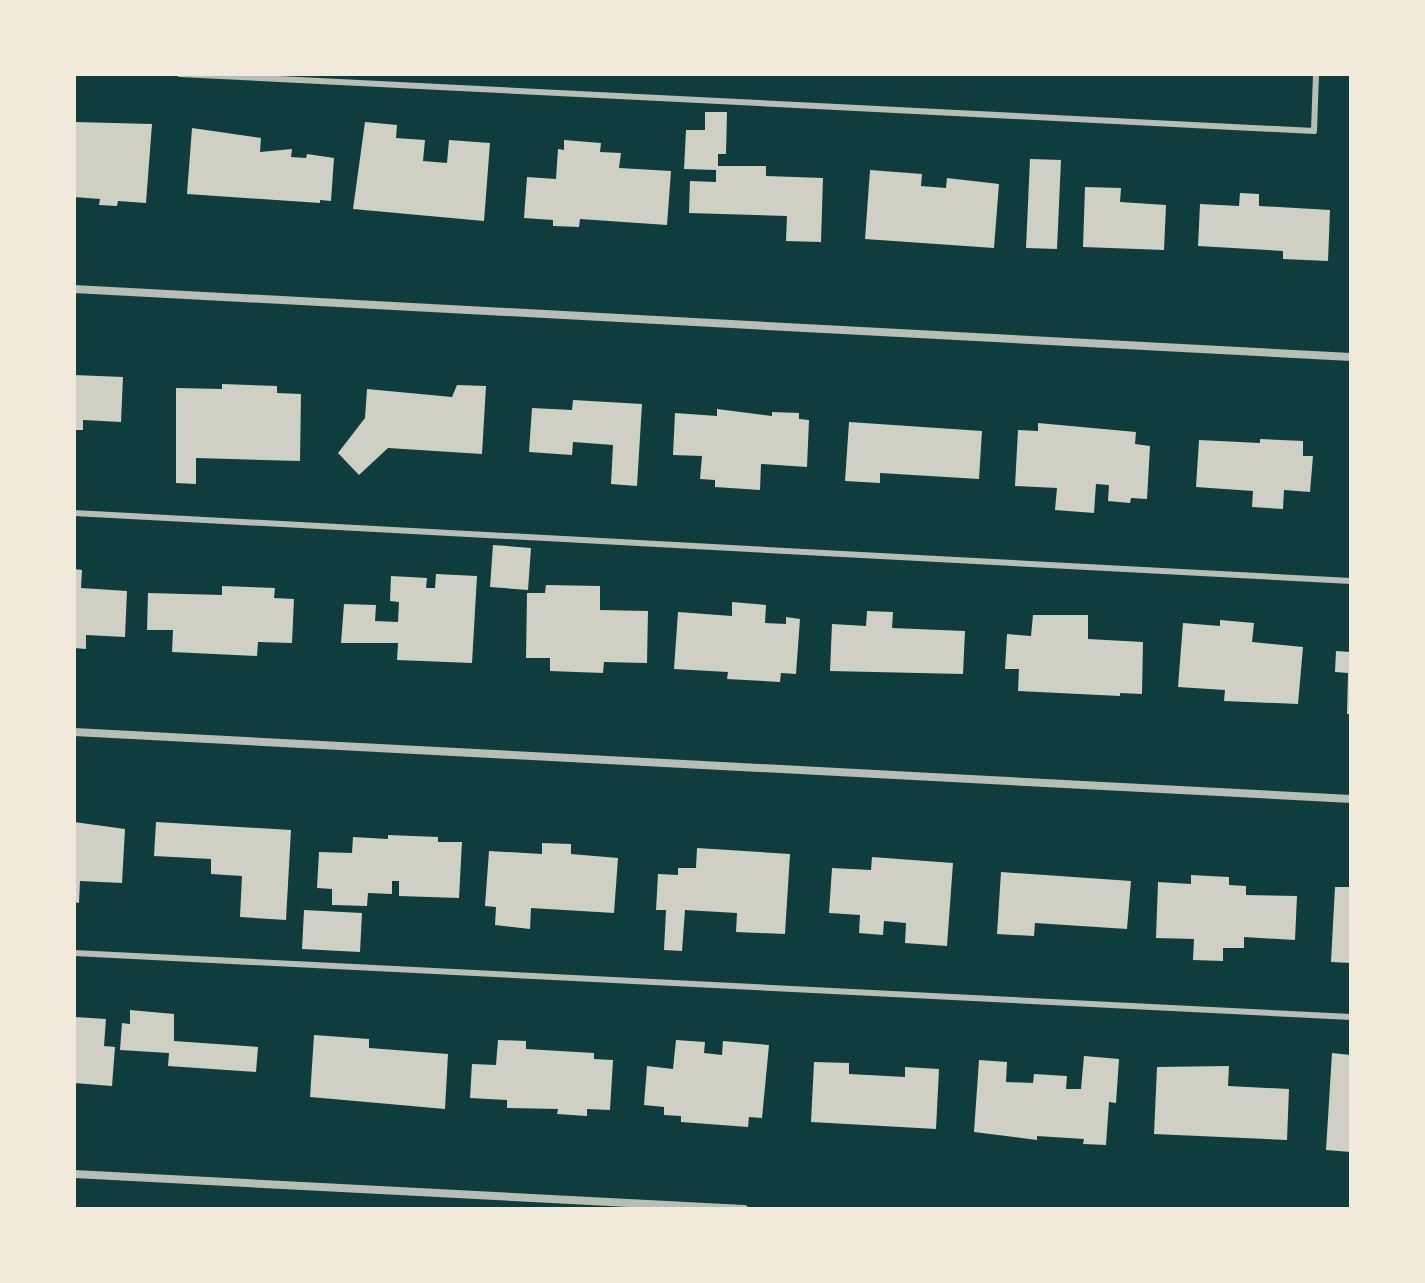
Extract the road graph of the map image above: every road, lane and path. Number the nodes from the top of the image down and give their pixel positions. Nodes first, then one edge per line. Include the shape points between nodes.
1 (180, 74) edge
2 (1316, 74) edge
3 (74, 289) edge
4 (1351, 357) edge
5 (74, 513) edge
6 (1351, 581) edge
7 (74, 732) edge
8 (1351, 799) edge
9 (74, 953) edge
10 (1351, 1017) edge
11 (74, 1174) edge
12 (744, 1209) edge

1 - 2 lane via 1314,131
3 - 4 street
5 - 6 lane
7 - 8 street
9 - 10 lane
11 - 12 street

